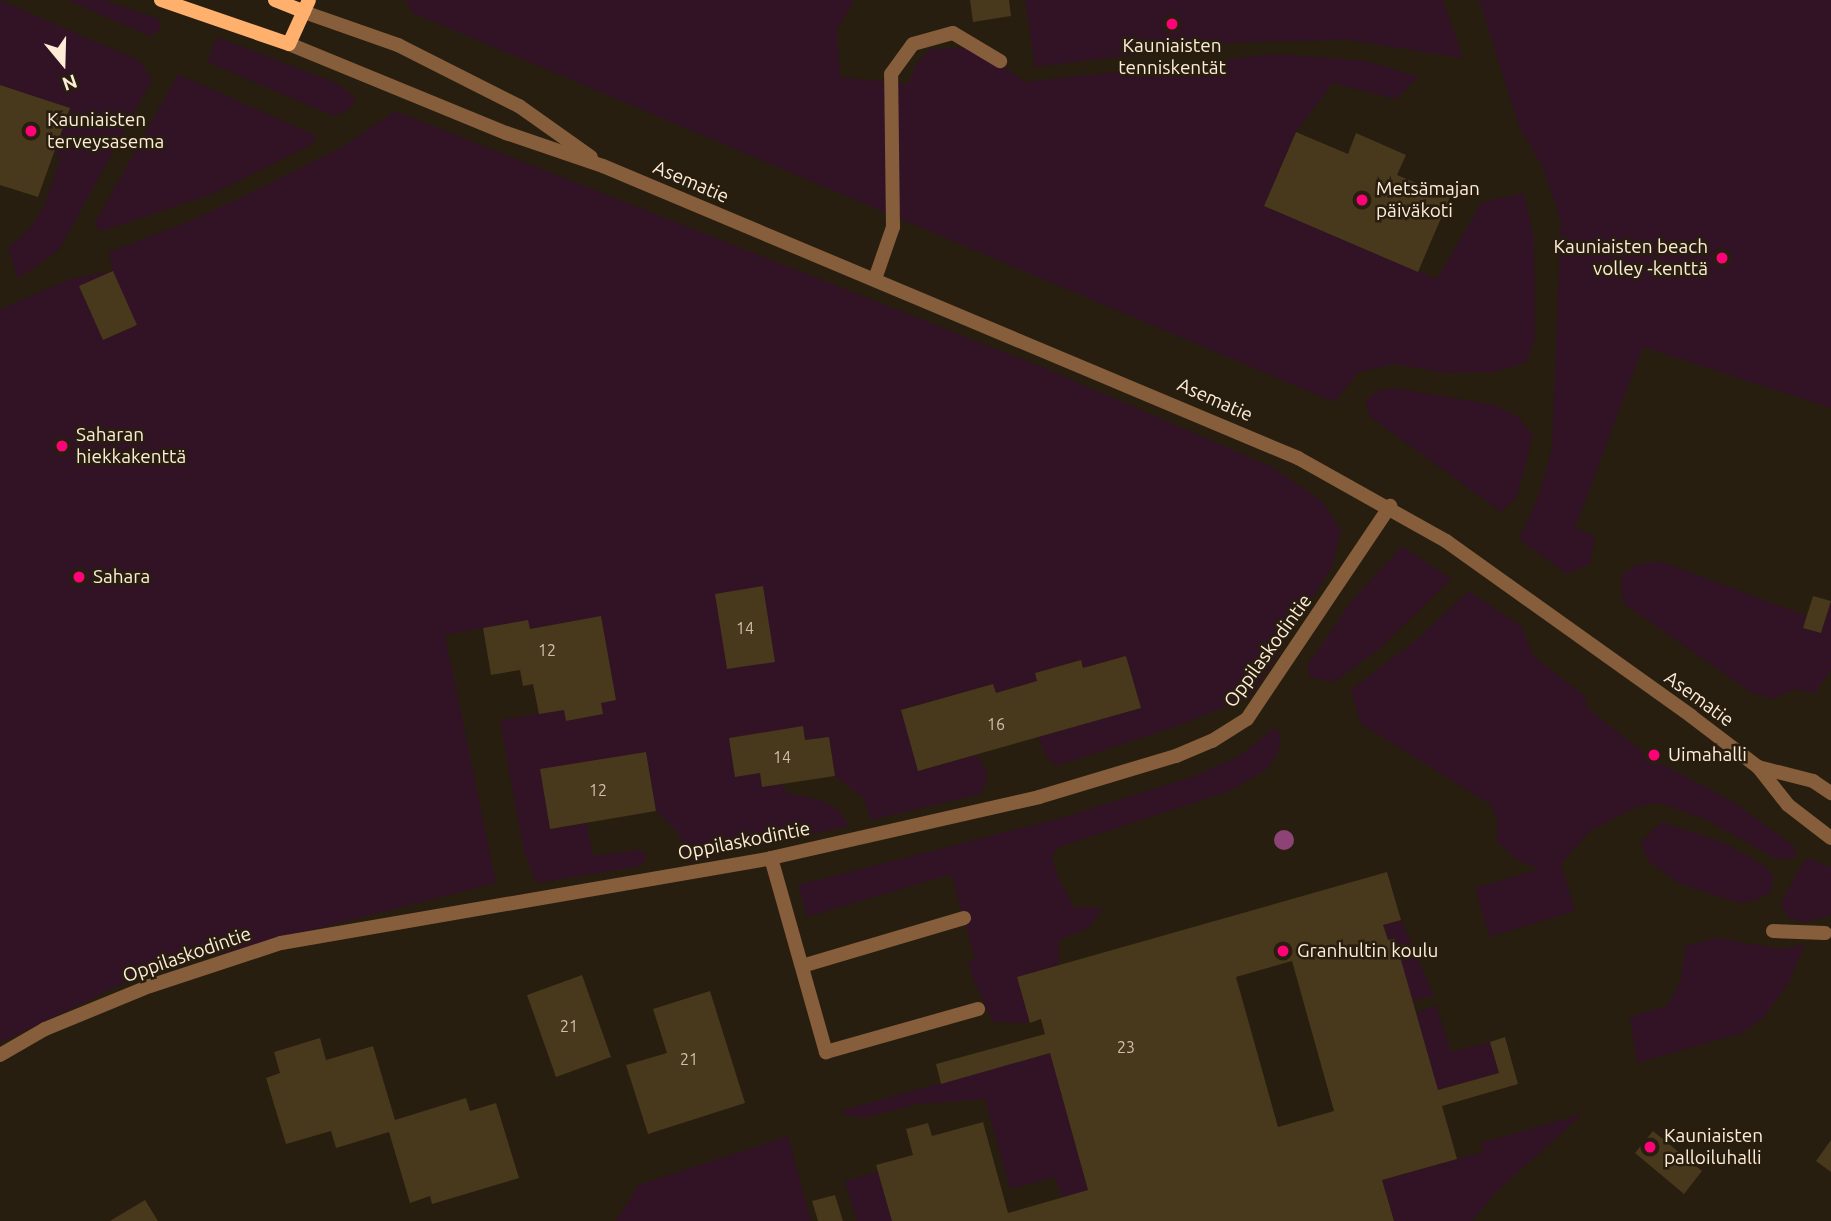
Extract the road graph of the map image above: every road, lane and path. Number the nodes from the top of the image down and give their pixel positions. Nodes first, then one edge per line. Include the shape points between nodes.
1 (161, 0) edge
2 (275, 0) edge
3 (307, 6) edge
4 (289, 44) junction
5 (1000, 61) dead end
6 (603, 166) junction
7 (874, 279) junction
8 (1391, 506) junction
9 (1758, 767) junction
10 (1831, 793) edge
11 (1831, 838) edge
12 (771, 858) junction
13 (964, 918) dead end
14 (1773, 931) dead end
15 (1825, 933) dead end
16 (802, 966) junction
17 (978, 1009) dead end
18 (0, 1055) edge

1 - 4 main road, Asematie
2 - 3 main road, Asematie
3 - 4 main road
3 - 6 street, Asematie via 398,45 519,106
4 - 6 street, Asematie via 506,133
5 - 7 street via 953,33 913,44 891,74 893,227
6 - 7 street, Asematie
7 - 8 street, Asematie via 1286,452
8 - 9 street, Asematie
8 - 12 street, Oppilaskodintie via 1247,719 1212,741 1039,797
9 - 10 street, Asematie via 1813,781
9 - 11 street, Asematie via 1788,805
12 - 16 street
12 - 18 street, Oppilaskodintie via 281,943 150,986 45,1029
13 - 16 street
14 - 15 street
16 - 17 street via 826,1052

